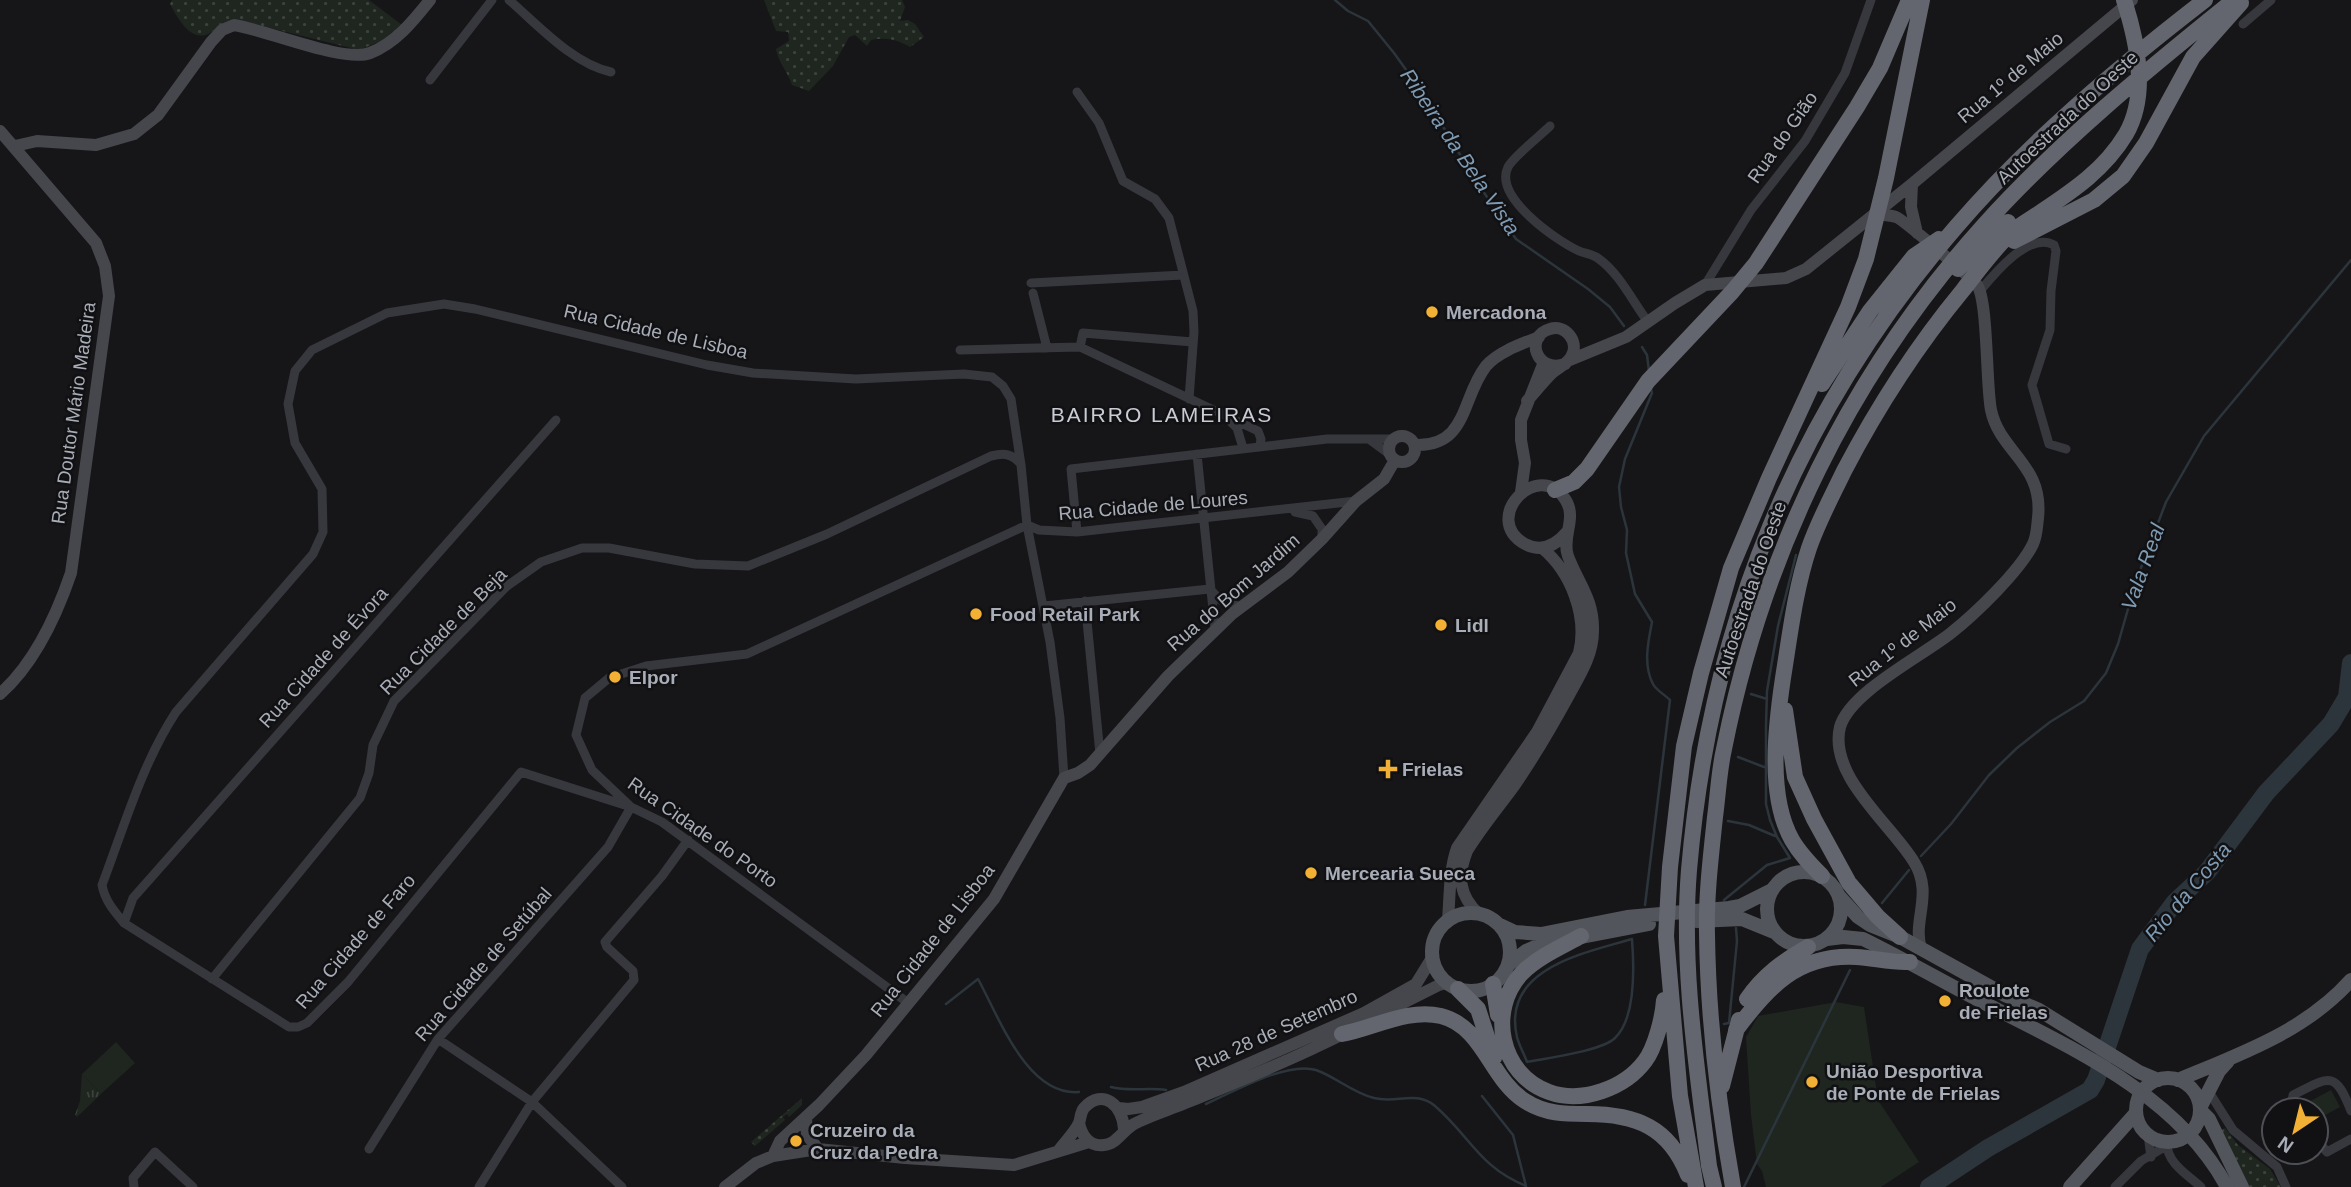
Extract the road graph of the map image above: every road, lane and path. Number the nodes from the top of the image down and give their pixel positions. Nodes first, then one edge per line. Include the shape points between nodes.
1 (430, 0) edge
2 (492, 0) edge
3 (509, 0) edge
4 (1871, 0) edge
5 (1909, 0) edge
6 (1922, 0) edge
7 (2124, 0) edge
8 (2132, 0) edge
9 (2205, 0) edge
10 (2234, 0) edge
11 (2243, 0) edge
12 (2271, 0) edge
13 (2243, 24) dead end
14 (611, 72) dead end
15 (430, 80) dead end
16 (1077, 92) dead end
17 (1550, 126) dead end
18 (1, 133) edge
19 (15, 146) junction
20 (1912, 184) junction
21 (1895, 198) junction
22 (1911, 207) junction
23 (1875, 214) junction
24 (1898, 217) junction
25 (1917, 233) junction
26 (1981, 248) junction
27 (1183, 275) junction
28 (1031, 283) dead end
29 (1705, 285) junction
30 (1898, 287) junction
31 (1980, 291) junction
32 (1033, 293) dead end
33 (1648, 322) junction
34 (1539, 337) junction
35 (1571, 337) junction
36 (1626, 337) junction
37 (1193, 342) junction
38 (1080, 347) junction
39 (1047, 348) junction
40 (960, 350) dead end
41 (1510, 350) junction
42 (1541, 359) junction
43 (1567, 362) junction
44 (1189, 400) junction
45 (1527, 401) junction
46 (1224, 416) junction
47 (556, 420) dead end
48 (1394, 439) junction
49 (1370, 440) junction
50 (1260, 445) junction
51 (1415, 445) junction
52 (1243, 448) junction
53 (2066, 449) dead end
54 (1198, 454) junction
55 (1781, 456) junction
56 (1392, 457) junction
57 (1525, 463) junction
58 (1021, 465) junction
59 (1548, 488) junction
60 (1521, 492) junction
61 (1356, 501) junction
62 (1283, 511) junction
63 (1205, 519) junction
64 (1027, 525) junction
65 (1077, 532) junction
66 (1567, 532) junction
67 (1322, 540) junction
68 (1542, 548) junction
69 (1210, 589) junction
70 (1084, 601) junction
71 (1044, 606) junction
72 (1241, 607) junction
73 (1215, 629) junction
74 (1782, 687) junction
75 (0, 694) edge
76 (1100, 754) junction
77 (1064, 778) junction
78 (631, 807) junction
79 (688, 841) junction
80 (1822, 876) junction
81 (102, 885) joint
82 (1772, 890) junction
83 (1839, 896) junction
84 (1479, 914) junction
85 (1448, 920) junction
86 (124, 923) junction
87 (1498, 924) junction
88 (1774, 932) junction
89 (1581, 936) junction
90 (1900, 937) junction
91 (1827, 939) junction
92 (1808, 947) junction
93 (1921, 949) junction
94 (1432, 958) junction
95 (1910, 962) junction
96 (1508, 965) junction
97 (1667, 966) junction
98 (212, 979) junction
99 (2351, 980) edge
100 (1493, 984) junction
101 (1452, 986) junction
102 (2005, 995) junction
103 (906, 1002) junction
104 (1991, 1007) junction
105 (2039, 1026) junction
106 (1737, 1030) junction
107 (1342, 1034) junction
108 (1502, 1035) junction
109 (438, 1039) junction
110 (2229, 1060) junction
111 (1499, 1074) junction
112 (2158, 1080) junction
113 (2178, 1080) junction
114 (2209, 1092) junction
115 (2293, 1096) edge
116 (532, 1102) junction
117 (1718, 1105) junction
118 (1119, 1108) junction
119 (2136, 1109) junction
120 (2200, 1109) junction
121 (2351, 1111) edge
122 (806, 1117) junction
123 (1079, 1123) junction
124 (1124, 1129) junction
125 (2145, 1132) junction
126 (2120, 1133) junction
127 (2351, 1139) edge
128 (1089, 1142) junction
129 (2170, 1143) junction
130 (369, 1149) dead end
131 (818, 1149) junction
132 (1059, 1150) junction
133 (2330, 1150) edge
134 (773, 1156) junction
135 (2151, 1157) junction
136 (134, 1187) edge
137 (193, 1187) edge
138 (479, 1187) edge
139 (622, 1187) edge
140 (725, 1187) edge
141 (1694, 1187) edge
142 (1714, 1187) edge
143 (1733, 1187) edge
144 (2070, 1187) edge
145 (2115, 1187) edge
146 (2201, 1187) edge
147 (2227, 1187) edge
148 (2234, 1187) edge
149 (2242, 1187) edge
150 (2287, 1187) edge

1 - 19 street via 396,37 368,54 335,51 234,25 222,30 158,115 134,134 96,145 37,141
2 - 15 street
3 - 14 street via 581,61
4 - 29 street, Rua do Gião via 1845,73 1805,141 1751,211
5 - 59 highway via 1880,68 1756,263 1648,381 1587,469 1574,482
6 - 55 highway via 1866,258
7 - 26 highway via 2138,64 2138,99 2127,132 2104,165 2082,184
8 - 20 street, Rua 1º de Maio
9 - 30 highway, Autoestrada do Oeste via 2034,145 1955,227 1914,256
10 - 26 highway, Autoestrada do Oeste via 2049,159
11 - 26 highway via 2193,57 2123,176 2094,200 2017,239
12 - 13 street
16 - 27 street via 1099,123 1123,181 1155,200 1169,218
17 - 33 street via 1508,166 1509,189 1542,228 1609,268
18 - 19 street, Rua Doutor Mário Madeira
19 - 75 street, Rua Doutor Mário Madeira via 96,243 109,296 71,573 58,612 35,651
20 - 21 street, Rua 1º de Maio
20 - 22 street
21 - 22 street
21 - 23 street
21 - 24 street
22 - 25 street
23 - 24 street
23 - 29 street via 1807,269 1786,278
24 - 25 street
25 - 31 street
26 - 74 highway via 1950,306 1903,367 1835,490 1800,580
26 - 117 highway, Autoestrada do Oeste via 1919,303 1855,401 1804,495 1779,556 1738,686 1726,739 1709,874 1709,1006
27 - 28 street
27 - 37 street via 1193,311
29 - 33 street
30 - 55 highway via 1870,311
30 - 142 highway, Autoestrada do Oeste via 1813,432 1761,548 1719,678 1705,746 1689,872 1689,1006
31 - 53 street via 2026,248 2039,242 2054,245 2050,330 2032,384 2049,444
31 - 93 street, Rua 1º de Maio via 1992,413 2035,480 2039,509 2034,543 2018,567 1952,633 1849,709 1838,744 1842,762 1858,789 1915,863 1923,885
32 - 39 street
33 - 36 street
34 - 35 street via 1555,328
34 - 41 street, Rua do Bom Jardim
34 - 42 street via 1536,349
35 - 36 street via 1594,344
35 - 43 street via 1574,349
36 - 43 street
37 - 38 street via 1083,333
37 - 44 street
38 - 39 street
38 - 44 street
39 - 40 street
41 - 42 street
41 - 51 street, Rua do Bom Jardim via 1487,365 1473,386 1465,412 1447,436 1440,443
42 - 43 street via 1552,366
42 - 45 street
43 - 45 street
44 - 46 street
45 - 57 street via 1521,420
46 - 50 street via 1258,431
46 - 52 street via 1237,428
47 - 86 street, Rua Cidade de Évora via 133,898
48 - 49 street
48 - 51 street via 1406,436
48 - 56 street, Rua do Bom Jardim via 1389,446
49 - 50 street
49 - 56 street
50 - 52 street
51 - 56 street, Rua do Bom Jardim via 1408,461
52 - 54 street
54 - 63 street
54 - 65 street via 1071,469
55 - 97 highway via 1731,568 1684,746 1670,867
56 - 61 street, Rua do Bom Jardim via 1384,478
57 - 59 street
57 - 60 street
58 - 64 street, Rua Cidade de Lisboa
58 - 81 street, Rua Cidade de Lisboa via 1011,399 992,377 856,379 753,373 444,304 387,313 312,350 295,371 288,404 295,443 322,489 323,532 313,554 176,712 151,756
58 - 98 street, Rua Cidade de Beja via 1004,453 991,456 748,566 695,564 610,548 582,548 541,562 507,586 394,701 373,745 360,798
59 - 60 street via 1530,487
59 - 66 street via 1570,508
60 - 68 street via 1510,509 1510,525 1522,542
61 - 62 street, Rua Cidade de Loures
61 - 67 street, Rua do Bom Jardim
62 - 63 street, Rua Cidade de Loures
62 - 67 street via 1313,516 1322,529
63 - 65 street, Rua Cidade de Loures
63 - 69 street
64 - 65 street, Rua Cidade de Loures
64 - 71 street, Rua Cidade de Lisboa
64 - 78 street, Rua Cidade do Porto via 747,654 646,666 609,678 585,698 576,735 592,770
66 - 68 street via 1552,546
66 - 84 street via 1566,553 1592,613 1592,645 1544,739 1467,851 1461,889
67 - 72 street, Rua do Bom Jardim
68 - 85 street via 1558,564 1580,609 1583,640 1530,744 1457,848
69 - 70 street
69 - 72 street via 1220,600
69 - 73 street
70 - 71 street
70 - 76 street
71 - 77 street, Rua Cidade de Lisboa
72 - 73 street, Rua do Bom Jardim
73 - 76 street, Rua do Bom Jardim
74 - 80 highway via 1777,788 1782,817 1801,853
74 - 90 highway via 1795,777 1814,819 1849,883
76 - 77 street, Rua do Bom Jardim via 1078,773
77 - 103 street, Rua Cidade de Lisboa via 994,899
78 - 79 street, Rua Cidade do Porto
78 - 98 street, Rua Cidade de Faro via 521,772 348,982 298,1027 289,1027
78 - 109 street, Rua Cidade de Setúbal via 608,847
79 - 103 street, Rua Cidade do Porto
79 - 116 street via 605,942 633,971 634,980
80 - 82 main road via 1788,875
80 - 83 main road
81 - 86 street, Rua Cidade de Faro
82 - 87 main road via 1729,908 1627,917 1541,934 1515,932
82 - 88 main road via 1766,912
83 - 90 main road via 1858,917
83 - 91 main road via 1840,920
84 - 85 main road
84 - 87 main road
85 - 94 main road via 1434,936
86 - 98 street, Rua Cidade de Faro
87 - 96 main road via 1509,943
88 - 89 main road via 1733,919 1654,923
88 - 92 main road via 1784,941
89 - 96 main road via 1539,945
89 - 108 highway via 1536,962 1518,979 1502,1009
90 - 93 main road
91 - 92 main road
91 - 95 main road via 1863,939
92 - 106 highway via 1768,973 1744,1004
93 - 102 main road
94 - 101 main road via 1439,976
94 - 118 street, Rua 28 de Setembro via 1416,984 1364,1013 1184,1092 1142,1107
95 - 104 main road
95 - 106 highway via 1857,957 1812,962 1777,982
96 - 100 main road
97 - 108 highway via 1662,1017 1646,1060 1624,1080 1601,1092 1570,1096 1548,1092 1520,1073
97 - 141 highway
99 - 110 main road via 2309,1018
100 - 101 main road via 1470,991
100 - 108 highway
101 - 107 street, Rua 28 de Setembro via 1439,985
101 - 111 highway via 1478,1009
102 - 105 main road
102 - 112 main road
103 - 122 street, Rua Cidade de Lisboa via 866,1055
104 - 105 main road
104 - 119 main road via 2106,1075
105 - 147 main road via 2131,1086 2176,1122
105 - 148 main road via 2135,1080 2163,1103 2207,1147
106 - 117 highway
107 - 111 highway via 1406,1015 1436,1015 1460,1023
107 - 124 street, Rua 28 de Setembro
109 - 116 street
109 - 130 street, Rua Cidade de Setúbal
110 - 113 main road
110 - 114 main road
111 - 141 highway via 1525,1101 1545,1111 1623,1116 1657,1130 1682,1160
112 - 113 main road
112 - 119 main road via 2144,1090
113 - 120 main road via 2194,1091
114 - 120 main road
114 - 150 street via 2233,1130 2277,1167
115 - 121 street via 2323,1080 2334,1080
116 - 138 street
116 - 139 street
117 - 143 highway, Autoestrada do Oeste
118 - 123 street, Rua 28 de Setembro via 1110,1101 1091,1102
118 - 124 street
119 - 125 main road
119 - 126 main road
120 - 129 main road via 2189,1135
120 - 149 main road
122 - 131 street via 807,1135
122 - 134 street, Rua Cidade de Lisboa via 780,1142
123 - 128 street
123 - 132 street, Rua 28 de Setembro
124 - 128 street, Rua 28 de Setembro via 1115,1142
125 - 126 main road via 2131,1127
125 - 129 main road
125 - 135 street
126 - 144 main road
127 - 133 street
128 - 132 street, Rua 28 de Setembro
129 - 135 street
129 - 146 street via 2167,1152 2172,1161
131 - 132 street, Rua 28 de Setembro via 1014,1165
131 - 134 street, Rua 28 de Setembro
134 - 140 street, Rua 28 de Setembro
135 - 145 street
136 - 137 street via 134,1178 155,1152

